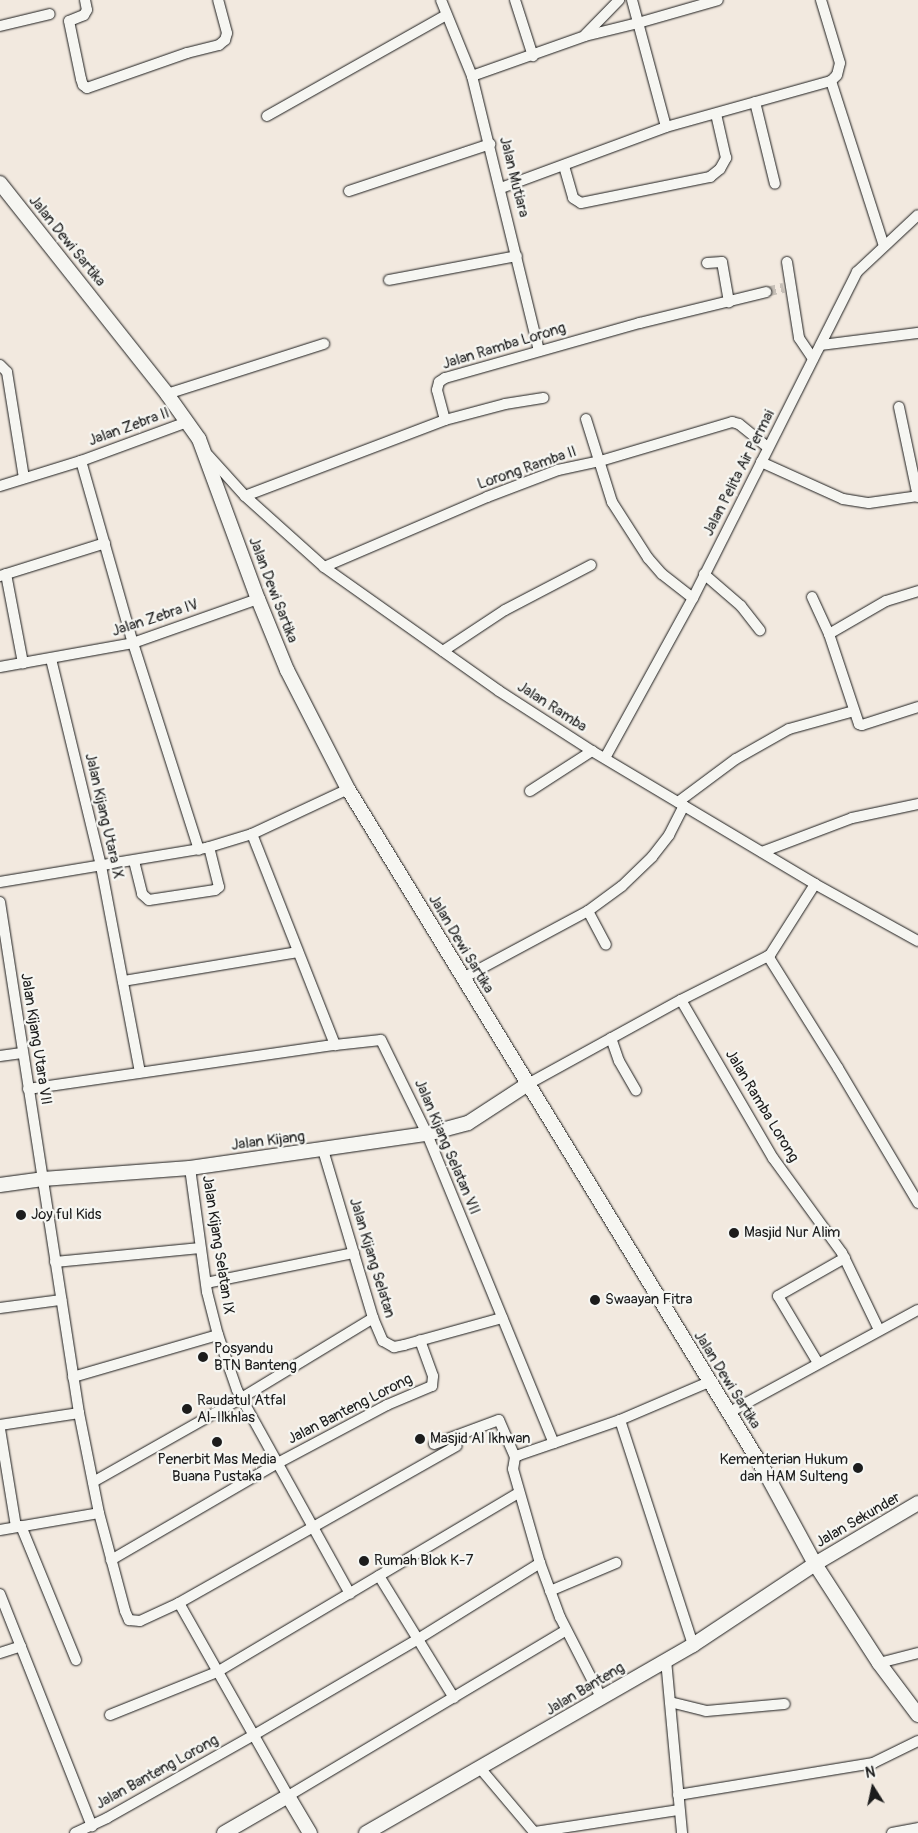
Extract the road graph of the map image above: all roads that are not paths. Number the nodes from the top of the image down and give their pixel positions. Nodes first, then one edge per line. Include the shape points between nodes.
1 (85, 0) edge
2 (218, 0) edge
3 (441, 0) edge
4 (515, 0) edge
5 (619, 0) edge
6 (632, 0) edge
7 (718, 0) edge
8 (821, 0) edge
9 (689, 4) edge
10 (50, 14) dead end
11 (446, 15) junction
12 (638, 23) junction
13 (0, 26) edge
14 (585, 36) junction
15 (533, 56) junction
16 (472, 76) junction
17 (831, 81) junction
18 (755, 102) junction
19 (716, 114) junction
20 (267, 116) dead end
21 (666, 127) junction
22 (490, 144) junction
23 (564, 166) junction
24 (0, 183) edge
25 (775, 184) dead end
26 (501, 188) junction
27 (349, 191) dead end
28 (918, 215) edge
29 (884, 246) junction
30 (517, 256) junction
31 (787, 262) dead end
32 (707, 263) dead end
33 (389, 280) dead end
34 (766, 292) tunnel mouth
35 (729, 302) junction
36 (918, 333) edge
37 (324, 344) dead end
38 (821, 345) junction
39 (539, 351) junction
40 (813, 359) junction
41 (0, 365) edge
42 (167, 394) junction
43 (544, 398) dead end
44 (899, 407) dead end
45 (586, 419) dead end
46 (445, 420) junction
47 (188, 422) junction
48 (767, 447) junction
49 (204, 450) junction
50 (81, 460) junction
51 (598, 462) junction
52 (761, 462) junction
53 (24, 478) junction
54 (0, 486) edge
55 (245, 496) junction
56 (918, 496) edge
57 (105, 543) junction
58 (591, 565) dead end
59 (324, 567) junction
60 (704, 574) junction
61 (3, 575) edge
62 (918, 591) edge
63 (812, 596) dead end
64 (693, 598) junction
65 (258, 599) junction
66 (760, 630) dead end
67 (829, 634) junction
68 (133, 643) junction
69 (443, 651) junction
70 (51, 659) junction
71 (23, 663) junction
72 (0, 667) edge
73 (918, 707) edge
74 (854, 711) junction
75 (592, 751) junction
76 (605, 758) junction
77 (348, 789) junction
78 (530, 792) dead end
79 (681, 804) junction
80 (918, 804) edge
81 (252, 834) junction
82 (204, 848) junction
83 (762, 852) junction
84 (134, 861) junction
85 (101, 866) junction
86 (0, 882) edge
87 (815, 884) junction
88 (0, 902) edge
89 (588, 910) junction
90 (918, 941) edge
91 (606, 945) dead end
92 (298, 952) junction
93 (768, 956) junction
94 (463, 978) junction
95 (123, 981) junction
96 (681, 1000) junction
97 (611, 1038) junction
98 (335, 1045) junction
99 (22, 1053) junction
100 (0, 1056) edge
101 (140, 1072) junction
102 (528, 1084) junction
103 (28, 1088) junction
104 (636, 1090) dead end
105 (428, 1134) junction
106 (323, 1150) junction
107 (190, 1168) junction
108 (43, 1179) junction
109 (0, 1185) edge
110 (914, 1188) edge
111 (918, 1203) edge
112 (200, 1248) junction
113 (354, 1253) junction
114 (845, 1258) junction
115 (54, 1262) junction
116 (206, 1283) junction
117 (61, 1300) junction
118 (0, 1308) edge
119 (918, 1310) edge
120 (373, 1318) junction
121 (502, 1318) junction
122 (879, 1330) junction
123 (218, 1335) junction
124 (420, 1340) junction
125 (818, 1363) junction
126 (73, 1377) junction
127 (709, 1382) junction
128 (240, 1399) junction
129 (79, 1413) junction
130 (728, 1413) junction
131 (620, 1420) junction
132 (0, 1427) edge
133 (554, 1443) junction
134 (434, 1444) dead end
135 (457, 1446) dead end
136 (515, 1458) junction
137 (276, 1464) junction
138 (93, 1482) junction
139 (519, 1493) junction
140 (918, 1504) edge
141 (99, 1513) junction
142 (19, 1526) junction
143 (314, 1529) junction
144 (0, 1530) edge
145 (111, 1560) junction
146 (616, 1563) dead end
147 (540, 1564) junction
148 (815, 1564) junction
149 (379, 1576) junction
150 (550, 1591) junction
151 (0, 1594) edge
152 (350, 1594) junction
153 (179, 1604) junction
154 (565, 1630) junction
155 (418, 1639) junction
156 (693, 1644) junction
157 (21, 1646) junction
158 (0, 1653) edge
159 (918, 1653) edge
160 (76, 1660) dead end
161 (666, 1660) junction
162 (879, 1663) junction
163 (217, 1672) junction
164 (601, 1697) junction
165 (454, 1698) junction
166 (670, 1702) junction
167 (784, 1704) dead end
168 (110, 1715) dead end
169 (918, 1715) edge
170 (254, 1735) junction
171 (918, 1740) edge
172 (480, 1768) junction
173 (678, 1794) junction
174 (288, 1796) junction
175 (679, 1810) junction
176 (92, 1826) junction
177 (918, 1828) edge
178 (75, 1833) edge
179 (224, 1833) edge
180 (310, 1833) edge
181 (366, 1833) edge
182 (535, 1833) edge
183 (682, 1833) edge
184 (892, 1833) edge

1 - 2 street via 87,10 84,15 70,21 82,83 87,88 219,45 227,33
3 - 11 street, Jalan Mutiara
4 - 15 street
5 - 14 street
6 - 12 street
7 - 9 street
8 - 17 street via 840,62 837,75
9 - 12 street
10 - 13 street
11 - 16 street, Jalan Mutiara
11 - 20 street
12 - 14 street
12 - 21 street
14 - 15 street
15 - 16 street
16 - 22 street, Jalan Mutiara
17 - 18 street
17 - 29 street
18 - 19 street
18 - 25 street
19 - 21 street
19 - 23 street via 726,158 710,177 581,203 573,198
21 - 23 street
22 - 26 street, Jalan Mutiara
22 - 27 street
23 - 26 street
24 - 42 main road, Jalan Dewi Sartika
26 - 30 street, Jalan Mutiara
28 - 29 street, Jalan Pelita Air Permai
29 - 38 street, Jalan Pelita Air Permai via 857,272
30 - 33 street
30 - 39 street, Jalan Mutiara
31 - 40 street via 799,338
32 - 35 street via 722,262
34 - 35 street, Jalan Ramba Lorong
35 - 39 street, Jalan Ramba Lorong
36 - 38 street
37 - 42 street
38 - 40 street, Jalan Pelita Air Permai
39 - 46 street, Jalan Ramba Lorong via 442,380 437,390
40 - 48 street, Jalan Pelita Air Permai
41 - 53 street via 7,372
42 - 47 main road, Jalan Dewi Sartika
43 - 46 street via 505,404
44 - 56 street
45 - 51 street
46 - 55 street
47 - 49 main road, Jalan Dewi Sartika
47 - 50 street, Jalan Zebra II
48 - 51 street, Lorong Ramba II via 732,422
48 - 52 street, Jalan Pelita Air Permai
49 - 55 street, Jalan Ramba
49 - 65 main road, Jalan Dewi Sartika
50 - 53 street, Jalan Zebra II
50 - 57 street, Jalan Zebra II
51 - 59 street, Lorong Ramba II via 558,470 487,496
51 - 64 street via 611,500 642,550 662,574
52 - 56 street via 843,499 869,503
52 - 60 street, Jalan Pelita Air Permai
53 - 54 street, Jalan Zebra II
55 - 59 street, Jalan Ramba
57 - 61 street
57 - 68 street, Jalan Zebra II
58 - 69 street via 505,610
59 - 69 street, Jalan Ramba
60 - 64 street, Jalan Pelita Air Permai
60 - 66 street via 741,606
61 - 71 street
62 - 67 street via 886,601
63 - 67 street
64 - 76 street, Jalan Pelita Air Permai
65 - 68 street, Jalan Zebra IV
65 - 77 main road, Jalan Dewi Sartika via 293,683
67 - 74 street
68 - 70 street, Jalan Zebra IV
68 - 82 street
69 - 75 street, Jalan Ramba
70 - 71 street, Jalan Zebra IV
70 - 85 street, Jalan Kijang Utara IX
71 - 72 street, Jalan Zebra IV
73 - 74 street via 862,725
74 - 79 street via 789,729 736,759
75 - 76 street, Jalan Ramba
75 - 78 street
76 - 79 street, Jalan Ramba
77 - 81 street
77 - 94 main road, Jalan Dewi Sartika
79 - 83 street, Jalan Ramba
79 - 89 street via 669,835 652,857 622,886
80 - 83 street via 852,818
81 - 82 street
81 - 92 street
82 - 84 street
82 - 84 street via 219,887 216,890 149,900 142,894
83 - 87 street, Jalan Ramba
84 - 85 street
85 - 86 street
85 - 95 street, Jalan Kijang Utara IX
87 - 90 street, Jalan Ramba
87 - 93 street
88 - 99 street, Jalan Kijang Utara VII
89 - 91 street
89 - 94 street
92 - 95 street
92 - 98 street
93 - 96 street
93 - 110 street
94 - 102 main road, Jalan Dewi Sartika
95 - 101 street, Jalan Kijang Utara IX
96 - 97 street
96 - 114 street, Jalan Ramba Lorong via 773,1158
97 - 102 street
97 - 104 street via 619,1062
98 - 101 street, Jalan Kijang Selatan VII
98 - 105 street, Jalan Kijang Selatan VII via 372,1040 384,1042
99 - 100 street
99 - 103 street, Jalan Kijang Utara VII
101 - 103 street, Jalan Kijang Selatan VII
102 - 105 main road, Jalan Kijang via 468,1123
102 - 127 main road, Jalan Dewi Sartika
103 - 108 street, Jalan Kijang Utara VII
105 - 106 main road, Jalan Kijang
105 - 121 street, Jalan Kijang Selatan VII
106 - 107 main road, Jalan Kijang
106 - 113 street, Jalan Kijang Selatan
107 - 108 main road, Jalan Kijang
107 - 112 street, Jalan Kijang Selatan IX
108 - 109 main road, Jalan Kijang
108 - 115 street
110 - 111 street
112 - 115 street
112 - 116 street, Jalan Kijang Selatan IX
113 - 116 street
113 - 120 street, Jalan Kijang Selatan
114 - 122 street, Jalan Ramba Lorong
114 - 125 street via 778,1296
115 - 117 street
116 - 123 street, Jalan Kijang Selatan IX
117 - 118 street
117 - 126 street
119 - 122 street
120 - 124 street, Jalan Kijang Selatan via 383,1341 389,1345
120 - 128 street
121 - 124 street, Jalan Kijang Selatan
121 - 133 street, Jalan Kijang Selatan VII
122 - 125 street
123 - 126 street
123 - 128 street, Jalan Kijang Selatan IX
124 - 137 street, Jalan Banteng Lorong via 434,1376 432,1386 387,1405
125 - 130 street
126 - 129 street
127 - 130 main road, Jalan Dewi Sartika
127 - 131 street
128 - 137 street, Jalan Kijang Selatan IX
128 - 138 street
129 - 132 street
129 - 138 street
130 - 148 main road, Jalan Dewi Sartika via 764,1470
131 - 133 street
131 - 156 street
132 - 142 street
133 - 136 street
134 - 136 street via 499,1420
135 - 143 street
136 - 139 street via 512,1464
137 - 143 street, Jalan Kijang Selatan IX
137 - 145 street, Jalan Banteng Lorong
138 - 141 street
139 - 147 street
139 - 149 street
140 - 148 main road, Jalan Sekunder
141 - 142 street
141 - 145 street
142 - 144 street
142 - 160 street
143 - 152 street, Jalan Kijang Selatan IX
143 - 153 street
145 - 153 street via 130,1620 140,1621
146 - 150 street
147 - 150 street
147 - 155 street, Jalan Banteng Lorong
148 - 156 main road, Jalan Banteng
148 - 162 main road, Jalan Dewi Sartika
149 - 152 street
149 - 155 street
150 - 154 street
151 - 157 street
152 - 163 street
153 - 163 street
154 - 164 street
154 - 165 street
155 - 165 street
155 - 170 street, Jalan Banteng Lorong
156 - 161 main road, Jalan Banteng
157 - 158 street
157 - 176 street
159 - 162 street
161 - 164 main road, Jalan Banteng
161 - 166 street
162 - 169 main road, Jalan Dewi Sartika
163 - 168 street
163 - 170 street
164 - 172 main road, Jalan Banteng
165 - 174 street
166 - 167 street via 706,1711
166 - 173 street
170 - 174 street
170 - 176 street, Jalan Banteng Lorong
171 - 173 street via 873,1763
172 - 181 main road, Jalan Banteng
172 - 182 street
173 - 175 street
174 - 179 main road
174 - 180 main road
175 - 182 street
175 - 183 street
176 - 178 street, Jalan Banteng Lorong
177 - 184 street

